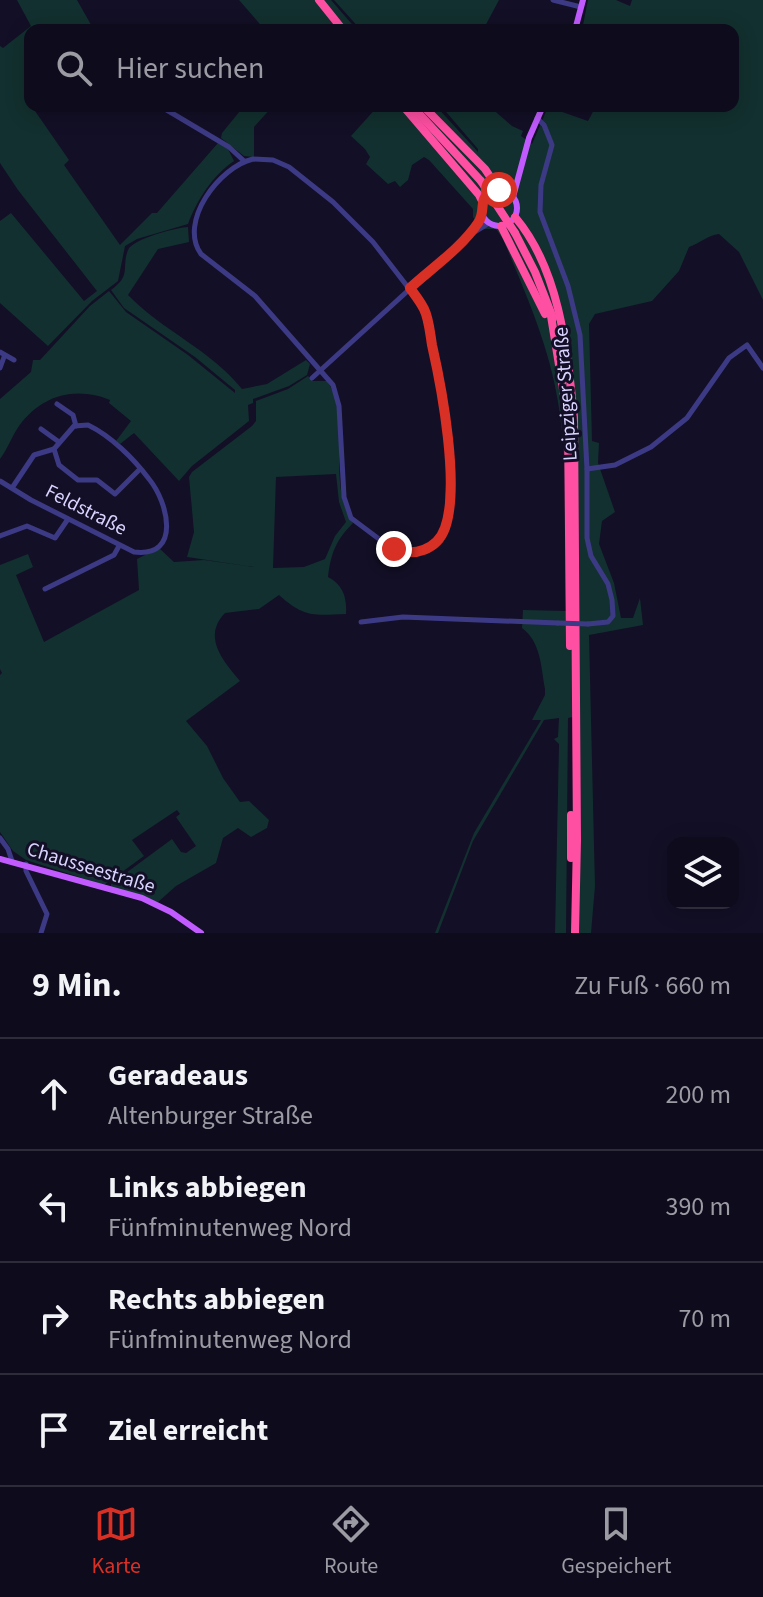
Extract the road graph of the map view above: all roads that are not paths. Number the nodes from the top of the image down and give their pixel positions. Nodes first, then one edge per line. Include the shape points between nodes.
1 (319, 0) edge
2 (553, 0) edge
3 (582, 4) edge
4 (338, 24) edge
5 (577, 24) edge
6 (170, 112) edge
7 (408, 112) edge
8 (418, 112) edge
9 (429, 112) edge
10 (540, 112) edge
11 (537, 118) junction
12 (244, 161) junction
13 (521, 172) junction
14 (502, 190) junction
15 (513, 197) junction
16 (482, 201) junction
17 (482, 213) junction
18 (515, 217) junction
19 (489, 223) junction
20 (501, 226) junction
21 (468, 236) junction
22 (410, 288) junction
23 (551, 316) junction
24 (554, 336) junction
25 (2, 354) edge
26 (566, 361) junction
27 (1, 367) edge
28 (763, 368) edge
29 (321, 370) junction
30 (312, 378) dead end
31 (57, 404) dead end
32 (76, 426) junction
33 (41, 429) dead end
34 (59, 442) junction
35 (54, 449) junction
36 (140, 469) junction
37 (587, 469) junction
38 (0, 481) edge
39 (12, 488) junction
40 (68, 519) junction
41 (0, 536) edge
42 (119, 546) junction
43 (45, 589) dead end
44 (361, 622) dead end
45 (0, 838) edge
46 (0, 859) edge
47 (12, 861) junction
48 (26, 864) junction
49 (41, 933) edge
50 (201, 933) edge
51 (572, 933) edge

1 - 4 highway
2 - 3 street
3 - 5 main road
6 - 12 street
7 - 16 highway
8 - 23 highway, bridge via 481,181 515,233
9 - 14 highway
10 - 11 main road
11 - 13 main road
11 - 37 street, Leipziger Straße via 552,145 540,212 580,335
12 - 22 street via 273,160 303,176 373,242
12 - 29 street via 225,173 196,216 192,228 197,248 255,296
13 - 14 main road
13 - 15 main road
14 - 15 main road
14 - 16 main road via 490,192
15 - 18 main road
16 - 17 main road
17 - 19 main road
17 - 21 street
18 - 20 main road
18 - 26 highway via 533,239 545,269
19 - 20 main road
19 - 21 street
20 - 24 highway
21 - 22 street
22 - 29 street
22 - 29 street via 425,314 446,426 447,521 429,548 394,549 347,512 339,406 333,385
23 - 24 highway
23 - 26 highway
24 - 51 highway via 569,439
25 - 27 street via 14,360
26 - 51 highway via 575,473 577,852
28 - 37 street, Leipziger Straße via 747,345 729,358 687,418 651,447 615,465
29 - 30 street
31 - 32 street via 73,415
32 - 34 street
32 - 36 street via 94,428
33 - 34 street
34 - 35 street
35 - 36 street via 59,465 78,480 97,480 115,494
35 - 39 street via 34,455
36 - 42 street, Feldstraße via 154,486 167,533 160,546 142,553
37 - 44 street, bridge via 589,548 608,584 613,616 608,622 403,617
38 - 39 street, Feldstraße
39 - 40 street, Feldstraße
40 - 41 street via 55,538 27,526
40 - 42 street, Feldstraße
42 - 43 street via 114,555
45 - 47 street
46 - 47 main road, Chausseestraße
47 - 48 main road, Chausseestraße
48 - 49 street via 47,914
48 - 50 main road, Chausseestraße via 150,901

